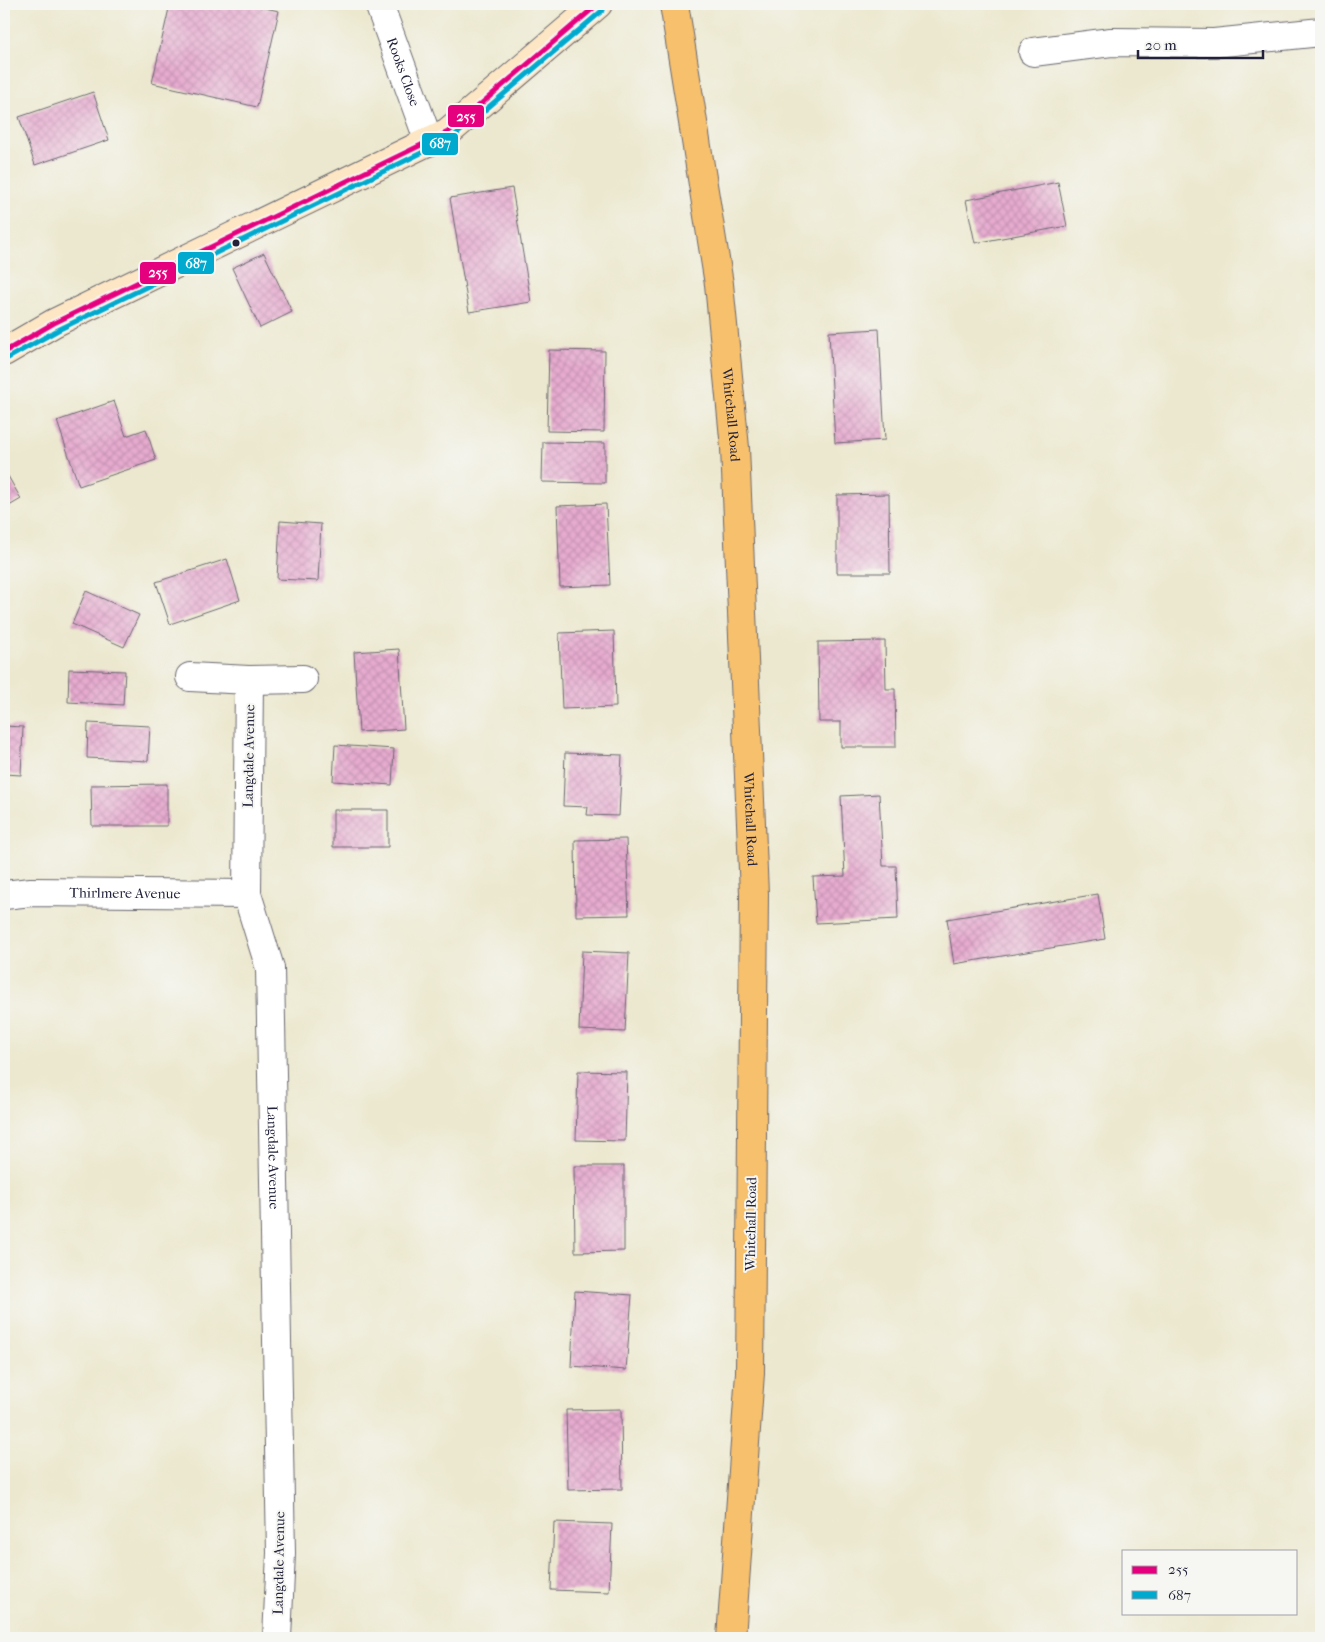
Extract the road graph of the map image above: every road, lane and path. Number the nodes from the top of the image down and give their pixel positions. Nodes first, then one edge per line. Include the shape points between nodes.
1 (379, 4) edge
2 (598, 4) edge
3 (674, 4) edge
4 (1321, 32) edge
5 (1033, 52) dead end
6 (429, 142) junction
7 (4, 352) edge
8 (190, 677) dead end
9 (303, 679) dead end
10 (249, 680) junction
11 (247, 894) junction
12 (4, 895) edge
13 (276, 1638) edge
14 (731, 1638) edge

1 - 6 street, Rooks Close
2 - 6 main road via 448,132
3 - 14 highway, Whitehall Road via 720,284 734,448 754,894 750,1373
4 - 5 street via 1214,42 1111,42
6 - 7 main road via 54,323
8 - 10 street
9 - 10 street
10 - 11 street, Langdale Avenue
11 - 12 street, Thirlmere Avenue via 31,892
11 - 13 street, Langdale Avenue via 270,968 281,1553

